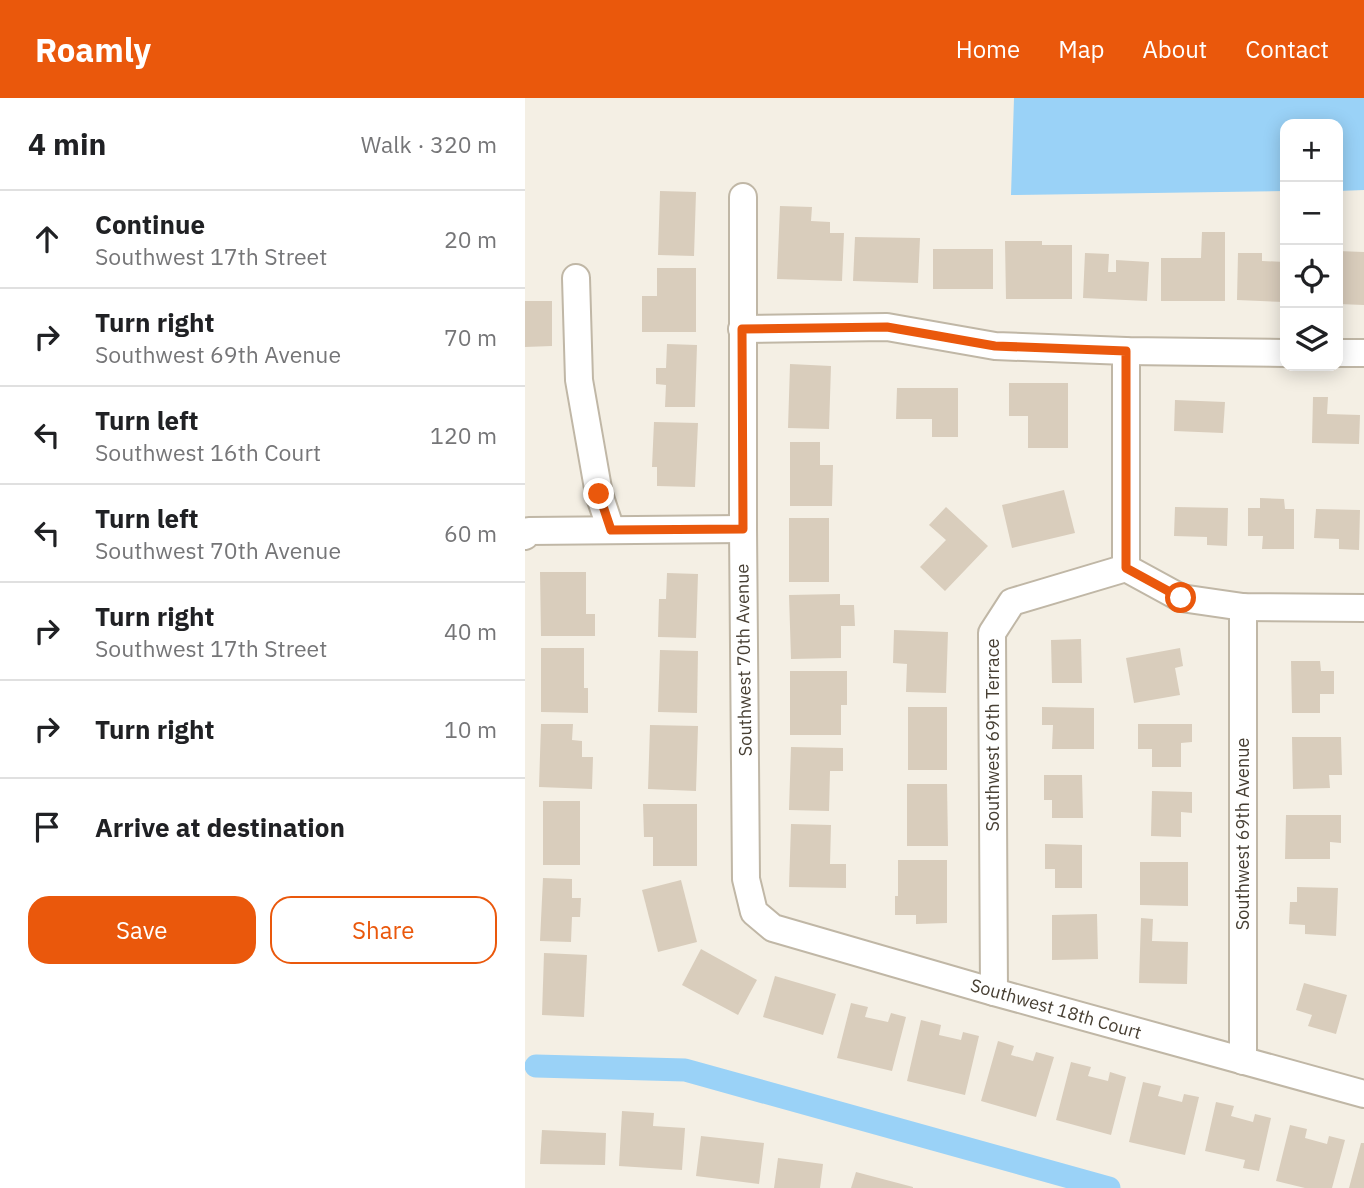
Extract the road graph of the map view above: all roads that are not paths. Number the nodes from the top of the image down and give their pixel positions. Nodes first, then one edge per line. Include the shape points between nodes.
1 (743, 197) dead end
2 (576, 278) dead end
3 (742, 329) junction
4 (1126, 351) junction
5 (1280, 352) edge
6 (1343, 353) edge
7 (1364, 353) edge
8 (743, 529) junction
9 (611, 530) junction
10 (525, 536) edge
11 (1126, 568) junction
12 (1243, 607) junction
13 (1364, 608) edge
14 (754, 912) joint
15 (994, 992) junction
16 (1243, 1061) junction
17 (1364, 1094) edge

1 - 3 street, Southwest 70th Avenue
2 - 9 street via 579,380 599,494
3 - 4 street via 887,327 995,346
3 - 8 street, Southwest 70th Avenue
4 - 5 street
4 - 11 street
6 - 7 street
8 - 9 street
8 - 14 street, Southwest 70th Avenue via 746,880
9 - 10 street via 529,531
11 - 12 street via 1181,598
11 - 15 street, Southwest 69th Terrace via 1012,602 992,633
12 - 13 street
12 - 16 street, Southwest 69th Avenue
14 - 15 street, Southwest 18th Court via 773,928
15 - 16 street, Southwest 18th Court
16 - 17 street, Southwest 18th Court

